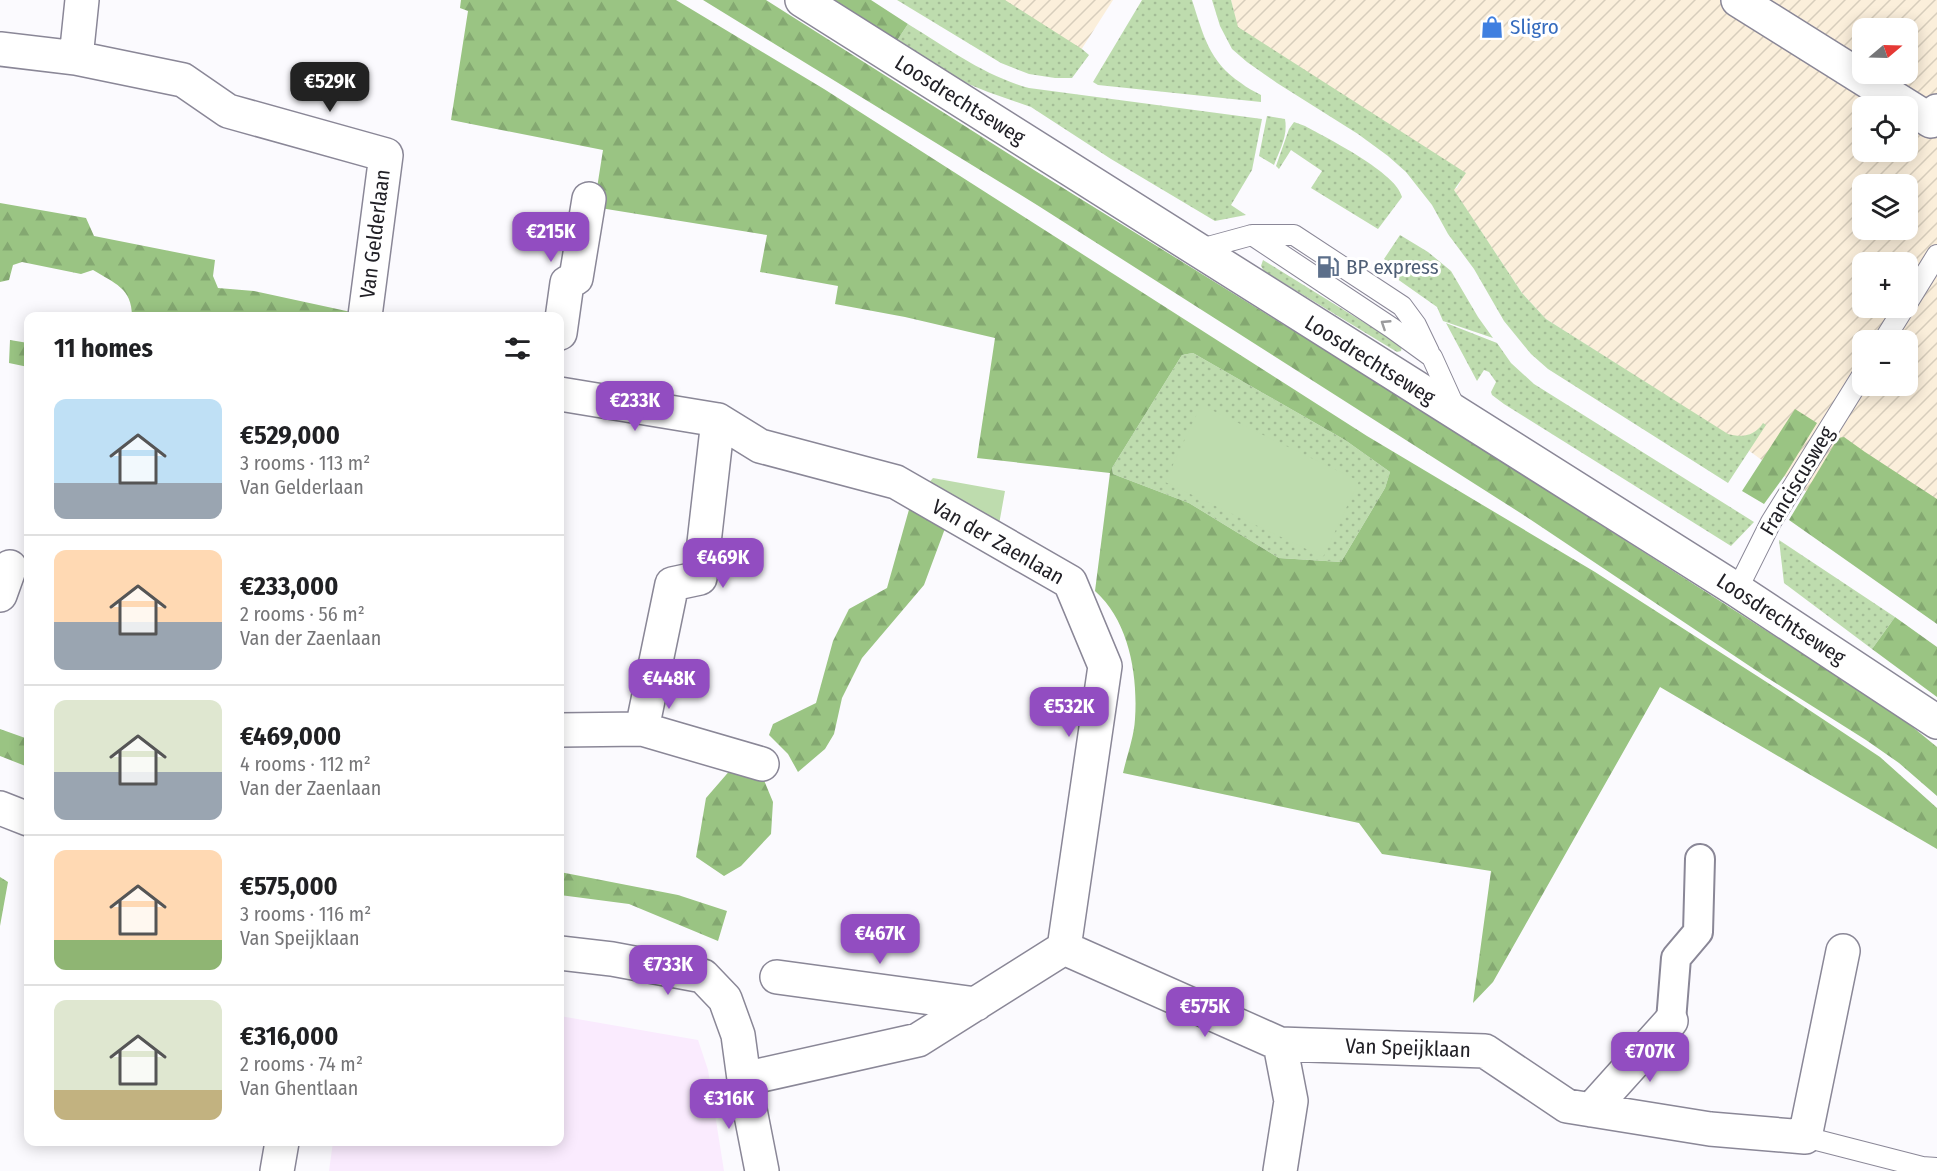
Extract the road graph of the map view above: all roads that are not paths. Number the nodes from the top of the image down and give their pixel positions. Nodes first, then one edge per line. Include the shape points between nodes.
1 (82, 0) edge
2 (802, 0) edge
3 (1738, 0) edge
4 (0, 49) edge
5 (76, 58) junction
6 (1935, 122) edge
7 (589, 199) dead end
8 (1197, 250) junction
9 (1937, 255) edge
10 (1918, 286) edge
11 (366, 312) edge
12 (563, 312) edge
13 (1852, 392) edge
14 (564, 395) edge
15 (1458, 415) junction
16 (718, 420) junction
17 (1737, 590) junction
18 (1937, 722) edge
19 (642, 729) junction
20 (564, 730) edge
21 (762, 764) dead end
22 (0, 808) edge
23 (24, 817) edge
24 (1700, 859) dead end
25 (1064, 948) junction
26 (1843, 951) dead end
27 (564, 953) edge
28 (777, 977) dead end
29 (976, 1004) junction
30 (1671, 1021) joint
31 (1280, 1044) junction
32 (744, 1079) junction
33 (1591, 1110) junction
34 (1805, 1137) junction
35 (281, 1146) edge
36 (1937, 1168) edge
37 (277, 1171) edge
38 (762, 1171) edge
39 (1280, 1171) edge

1 - 5 street
2 - 8 street, Loosdrechtseweg
3 - 6 street
4 - 5 street, Van Gelderlaan
5 - 11 street, Van Gelderlaan via 183,80 228,111 386,155
7 - 12 street via 576,278 567,284
8 - 15 street, Loosdrechtseweg
15 -> 8 lane via 1416,325 1402,306 1294,235 1252,235
9 - 10 lane
13 - 17 lane, Franciscusweg via 1771,522
14 - 16 street, Van der Zaenlaan
15 - 17 street, Loosdrechtseweg
16 - 19 street via 700,578 672,584
16 - 25 street, Van der Zaenlaan via 760,446 896,482 1070,582 1105,666
17 - 18 street, Loosdrechtseweg
19 - 20 street
19 - 21 street
22 - 23 street
24 - 30 street via 1698,932 1676,958
25 - 29 street
25 - 31 street, Van Speijklaan
26 - 34 street
27 - 32 street via 703,976 725,999 738,1035
28 - 29 street
29 - 32 street via 918,1040
30 - 33 street
31 - 33 street, Van Speijklaan via 1485,1051 1567,1106
31 - 39 street via 1291,1101
32 - 38 street
33 - 34 street, Van Speijklaan via 1710,1129
34 - 36 lane, Van Speijklaan
35 - 37 street

